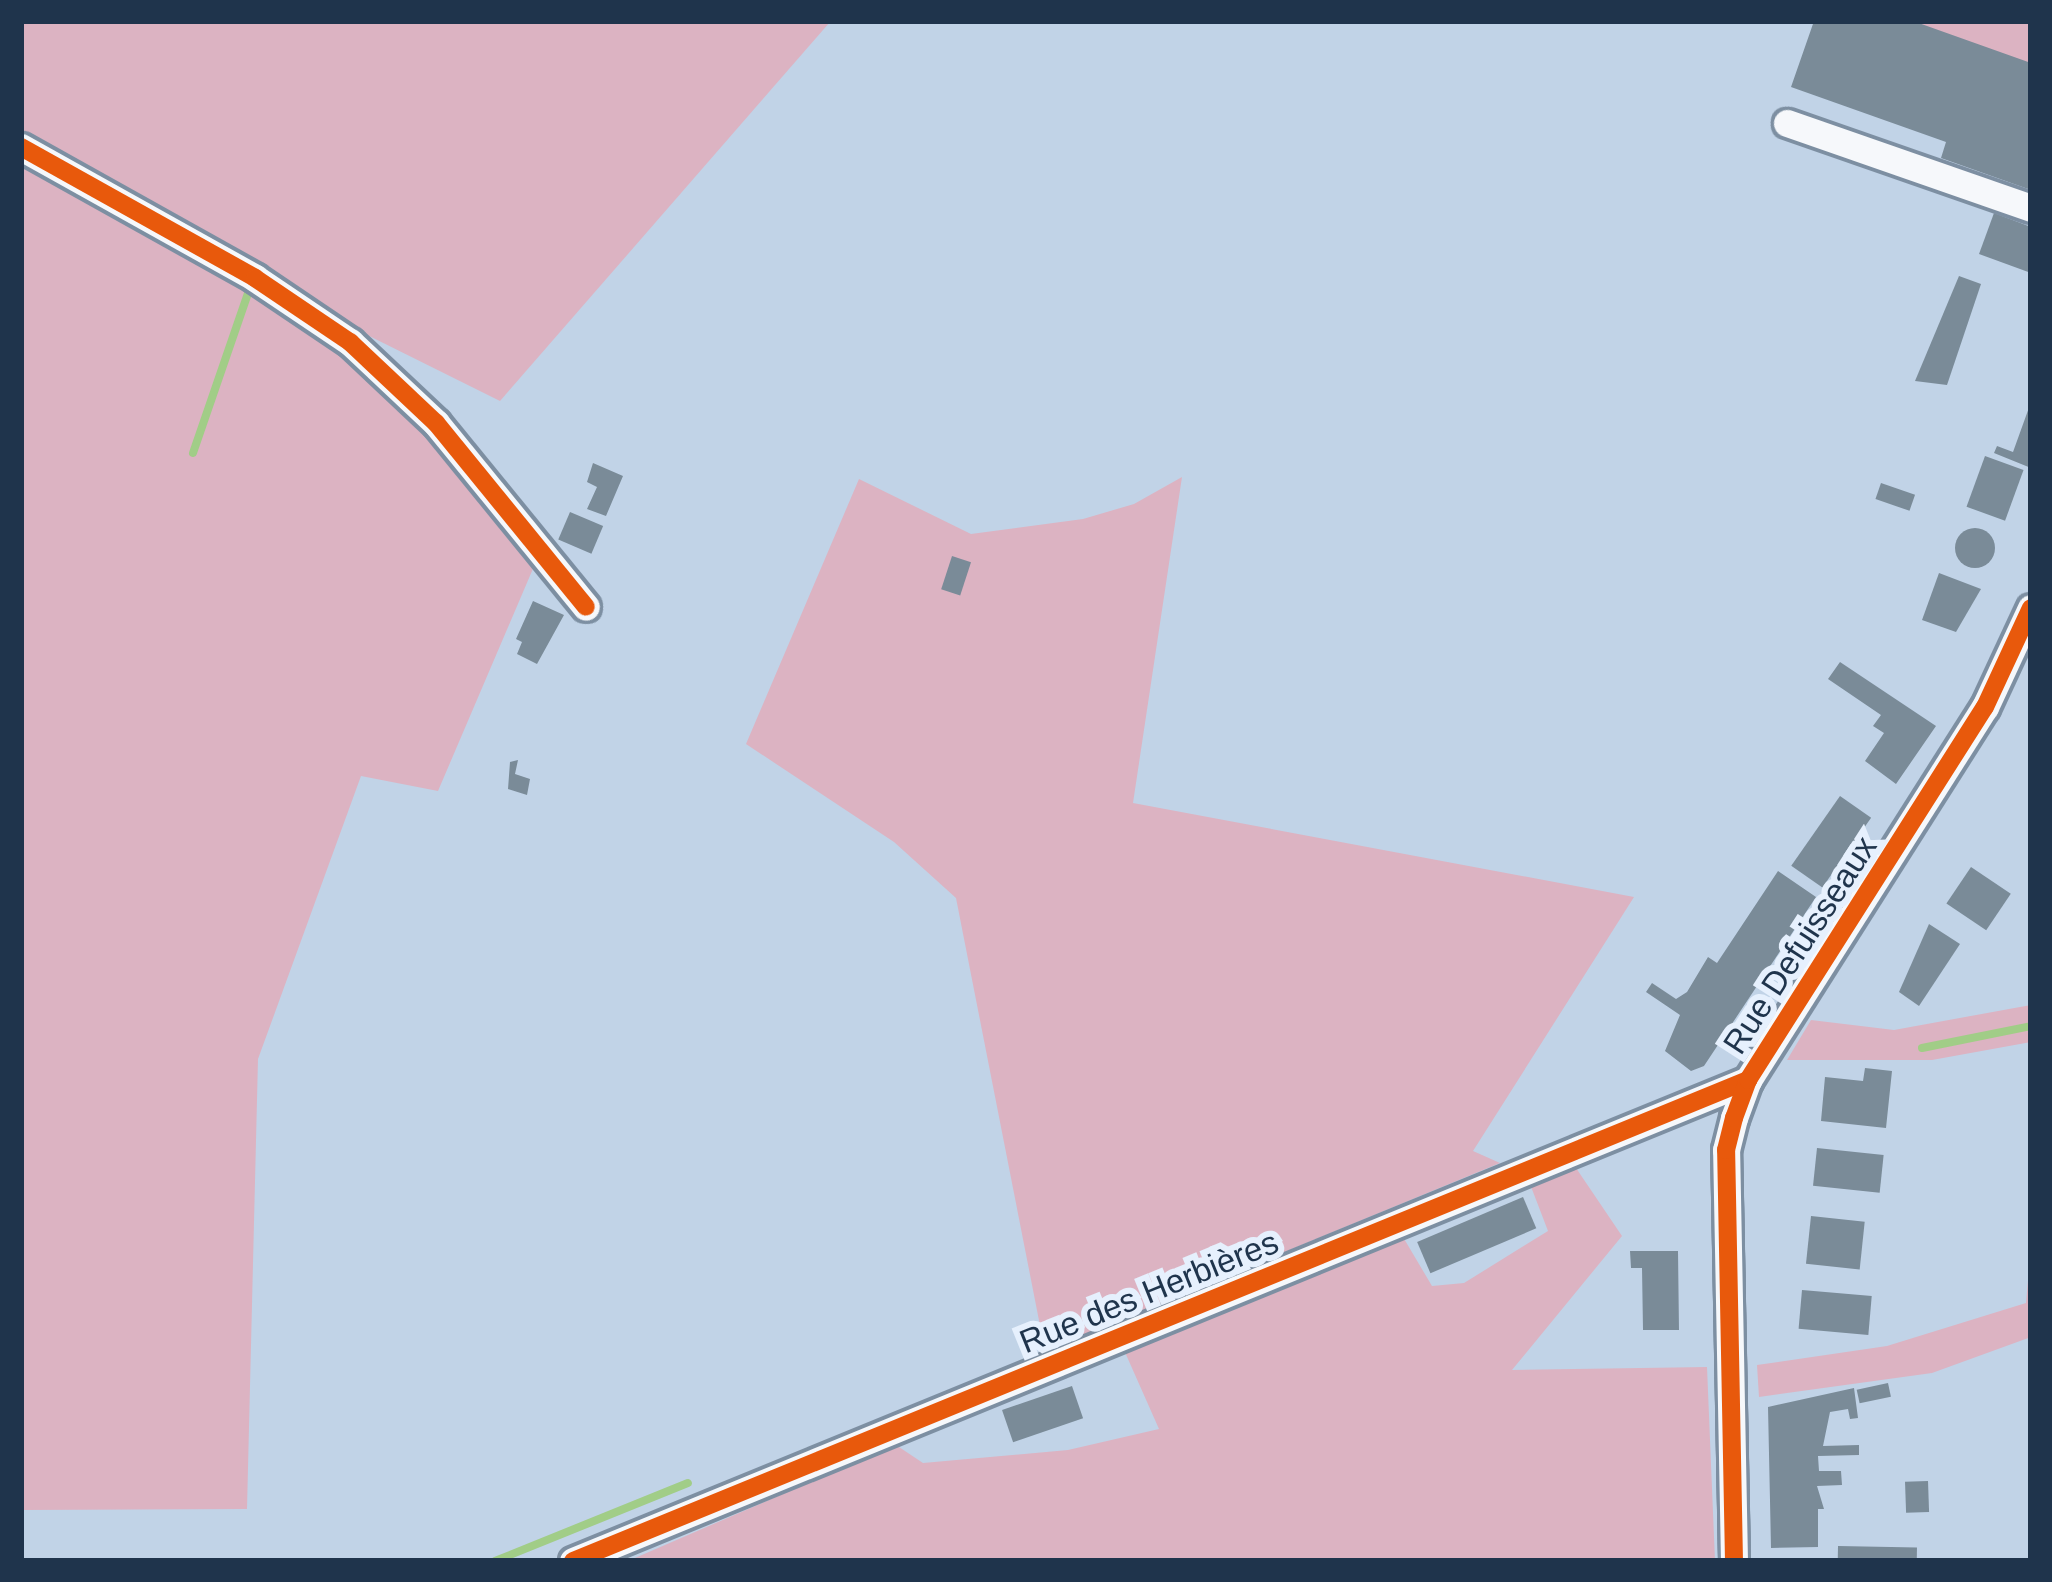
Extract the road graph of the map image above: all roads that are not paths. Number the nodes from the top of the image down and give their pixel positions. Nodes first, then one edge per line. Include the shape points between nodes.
1 (1786, 123) dead end
2 (21, 147) edge
3 (2031, 208) edge
4 (586, 607) dead end
5 (2031, 608) edge
6 (1748, 1079) junction
7 (574, 1561) edge
8 (1734, 1561) edge

1 - 3 street
2 - 4 street via 255,278 350,342 436,423
5 - 6 street, Rue Defuisseaux via 1985,707 1913,827
6 - 7 street, Rue des Herbières
6 - 8 street, Rue Defuisseaux via 1726,1150

